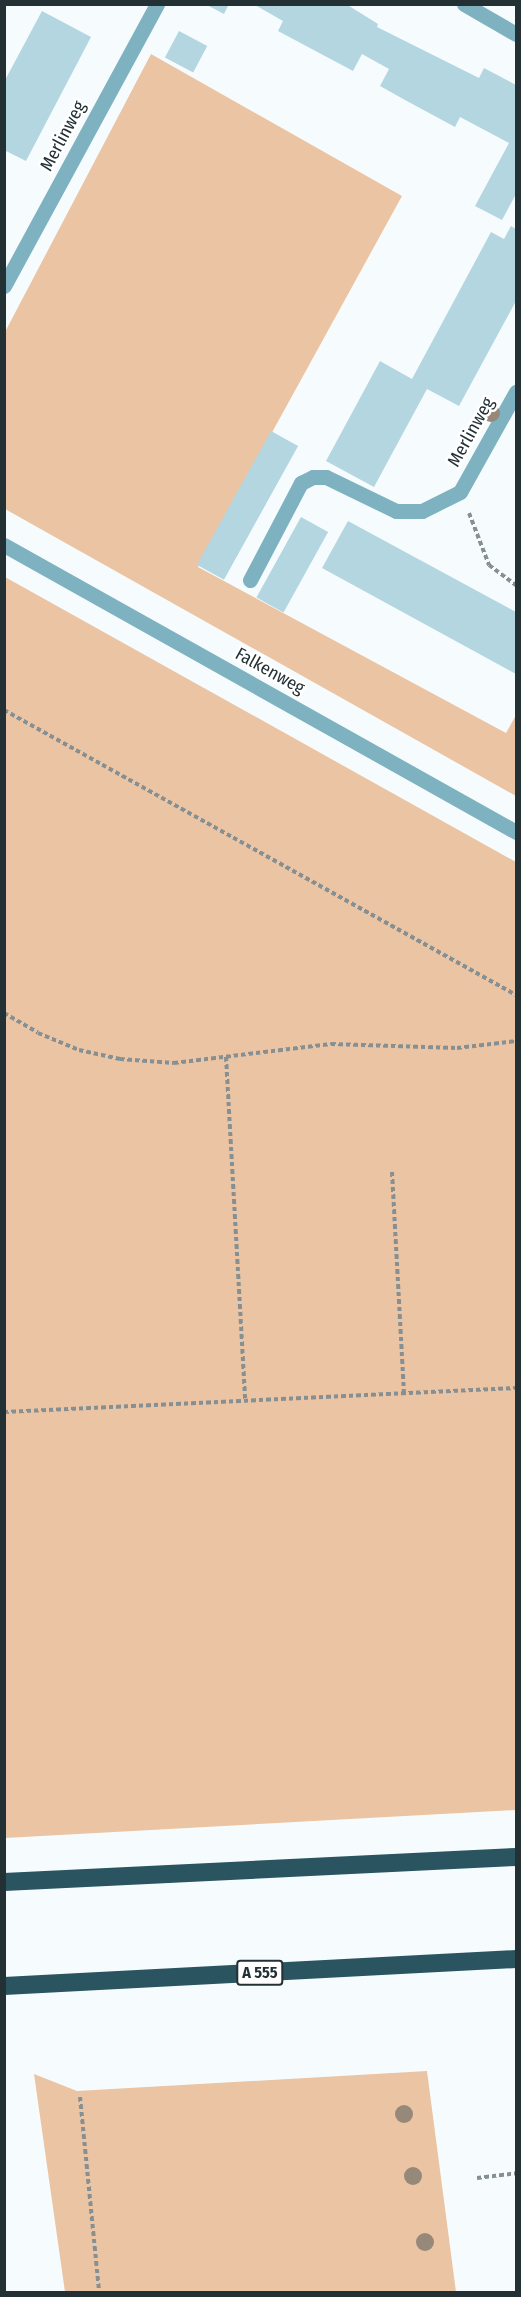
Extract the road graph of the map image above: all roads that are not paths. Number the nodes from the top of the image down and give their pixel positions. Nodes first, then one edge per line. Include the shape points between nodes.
1 (157, 4) edge
2 (464, 4) edge
3 (516, 34) edge
4 (4, 286) edge
5 (516, 392) edge
6 (4, 545) edge
7 (250, 580) dead end
8 (516, 832) edge
9 (516, 1857) edge
10 (4, 1882) edge
11 (516, 1959) edge
12 (4, 1986) edge

1 - 4 street, Merlinweg
2 - 3 street
5 - 7 street, Merlinweg via 460,492 422,511 396,511 326,477 313,477 301,483
6 - 8 street, Falkenweg
9 - 10 highway
11 - 12 highway, A 555

